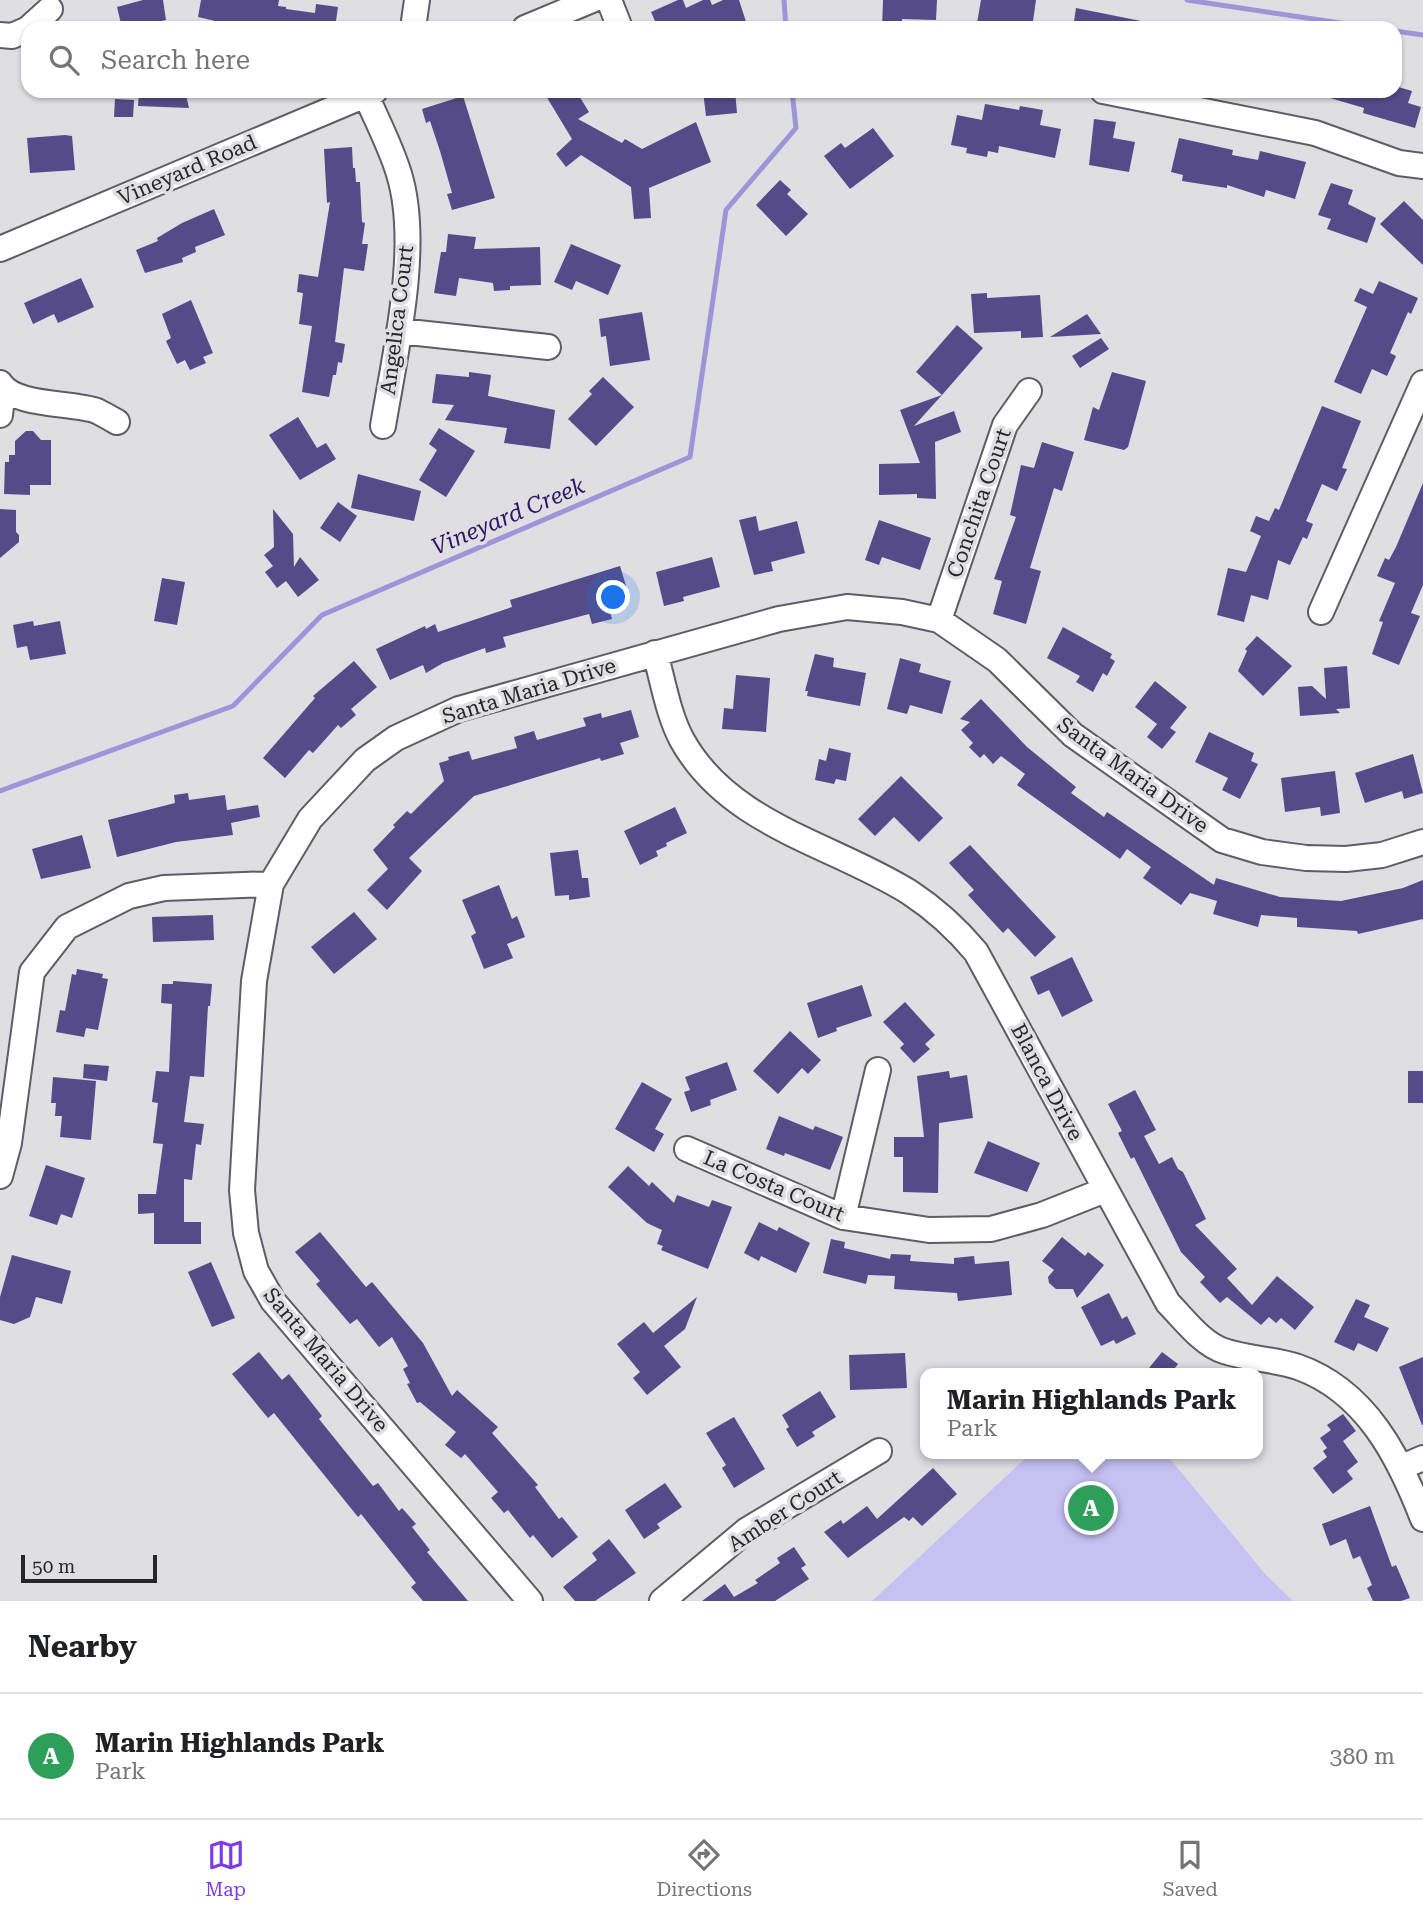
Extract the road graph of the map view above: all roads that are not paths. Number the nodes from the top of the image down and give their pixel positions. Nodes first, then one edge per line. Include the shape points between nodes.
1 (417, 0) edge
2 (592, 0) edge
3 (609, 0) edge
4 (50, 9) dead end
5 (37, 21) edge
6 (415, 21) edge
7 (542, 21) edge
8 (617, 21) edge
9 (21, 32) edge
10 (0, 35) edge
11 (358, 98) edge
12 (372, 98) edge
13 (1139, 98) edge
14 (1423, 166) edge
15 (0, 249) edge
16 (398, 331) junction
17 (548, 347) dead end
18 (1423, 383) edge
19 (2, 386) edge
20 (1029, 391) dead end
21 (0, 415) edge
22 (117, 422) dead end
23 (383, 426) dead end
24 (1321, 612) dead end
25 (939, 620) junction
26 (655, 653) junction
27 (1423, 842) edge
28 (271, 884) junction
29 (878, 1070) dead end
30 (687, 1149) dead end
31 (0, 1176) edge
32 (1105, 1190) junction
33 (843, 1217) junction
34 (879, 1451) dead end
35 (1413, 1463) edge
36 (1423, 1519) edge
37 (530, 1601) edge
38 (662, 1601) edge

1 - 6 street
2 - 7 street
3 - 8 street
4 - 5 street
9 - 10 street
11 - 15 street, Vineyard Road
12 - 16 street, Angelica Court via 400,176 408,235
13 - 14 street via 1315,132 1399,163
16 - 17 street
16 - 23 street, Angelica Court
18 - 24 street
19 - 21 street
19 - 22 street via 27,399 96,411
20 - 25 street, Conchita Court via 1005,425
25 - 26 street, Santa Maria Drive via 847,607 779,619
25 - 27 street, Santa Maria Drive via 997,660 1073,735 1222,840 1273,853 1346,859 1382,855
26 - 28 street, Santa Maria Drive via 459,709 396,738 365,760 310,819
26 - 32 street, Blanca Drive via 682,740 728,796 752,813 907,891 957,929 976,952
28 - 31 street via 164,888 129,895 67,927 32,972 9,1143
28 - 37 street, Santa Maria Drive via 254,981 242,1190 256,1271 273,1301
29 - 33 street
30 - 33 street, La Costa Court
32 - 33 street, La Costa Court via 991,1229 929,1230
32 - 35 street, Blanca Drive via 1168,1303 1199,1335 1222,1351 1298,1367 1331,1383
34 - 38 street, Amber Court via 747,1530
35 - 36 street, Blanca Drive

